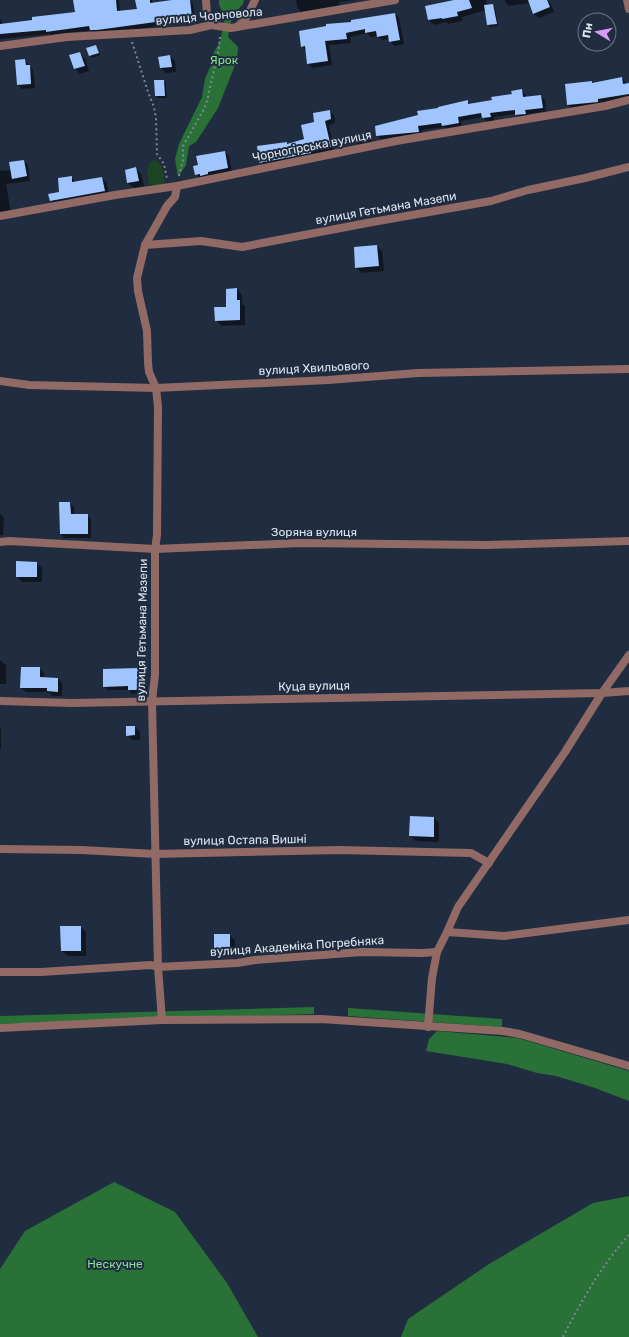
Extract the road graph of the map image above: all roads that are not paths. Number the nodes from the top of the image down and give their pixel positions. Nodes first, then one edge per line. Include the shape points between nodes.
1 (206, 0) edge
2 (254, 0) edge
3 (395, 0) edge
4 (628, 0) edge
5 (629, 9) edge
6 (211, 25) junction
7 (228, 27) junction
8 (0, 46) edge
9 (629, 100) edge
10 (629, 167) edge
11 (177, 186) junction
12 (0, 216) edge
13 (145, 245) junction
14 (629, 369) edge
15 (0, 381) edge
16 (156, 388) junction
17 (629, 541) edge
18 (0, 542) edge
19 (155, 550) junction
20 (629, 655) edge
21 (629, 691) edge
22 (602, 693) junction
23 (0, 701) edge
24 (152, 701) junction
25 (0, 849) edge
26 (156, 854) junction
27 (489, 863) junction
28 (629, 920) edge
29 (447, 932) junction
30 (437, 952) junction
31 (158, 967) junction
32 (0, 972) edge
33 (162, 1020) junction
34 (428, 1027) junction
35 (0, 1028) edge
36 (629, 1066) edge

1 - 6 street
2 - 7 street via 247,18
3 - 7 street, вулиця Чорновола via 263,24
4 - 5 street
6 - 7 street, вулиця Чорновола
6 - 8 street, вулиця Чорновола via 190,30 67,37
9 - 11 street, Чорногірська вулиця via 396,141
10 - 13 street, вулиця Гетьмана Мазепи via 491,201 242,248 201,241
11 - 12 street, Чорногірська вулиця
11 - 13 street, вулиця Гетьмана Мазепи via 175,197 167,206
13 - 16 street, вулиця Гетьмана Мазепи via 137,278 147,331 149,372
14 - 16 street, вулиця Хвильового via 418,374
15 - 16 street, вулиця Хвильового via 29,385
16 - 19 street, вулиця Гетьмана Мазепи via 158,407
17 - 19 street, Зоряна вулиця via 487,545 301,543
18 - 19 street, Зоряна вулиця
19 - 24 street, вулиця Гетьмана Мазепи via 155,675
20 - 22 street
21 - 22 street, Куца вулиця
22 - 24 street, Куца вулиця
22 - 27 street
23 - 24 street, Куца вулиця
24 - 26 street, вулиця Гетьмана Мазепи
25 - 26 street, вулиця Остапа Вишні
26 - 27 street, вулиця Остапа Вишні via 340,850 471,853
26 - 31 street, вулиця Гетьмана Мазепи
27 - 29 street via 458,907
28 - 29 street via 504,936
29 - 30 street
30 - 31 street, вулиця Академіка Погребняка via 362,952
30 - 34 street
31 - 32 street, вулиця Академіка Погребняка via 151,965
31 - 33 street, вулиця Гетьмана Мазепи
33 - 34 street via 321,1019
33 - 35 street
34 - 36 street via 520,1034

